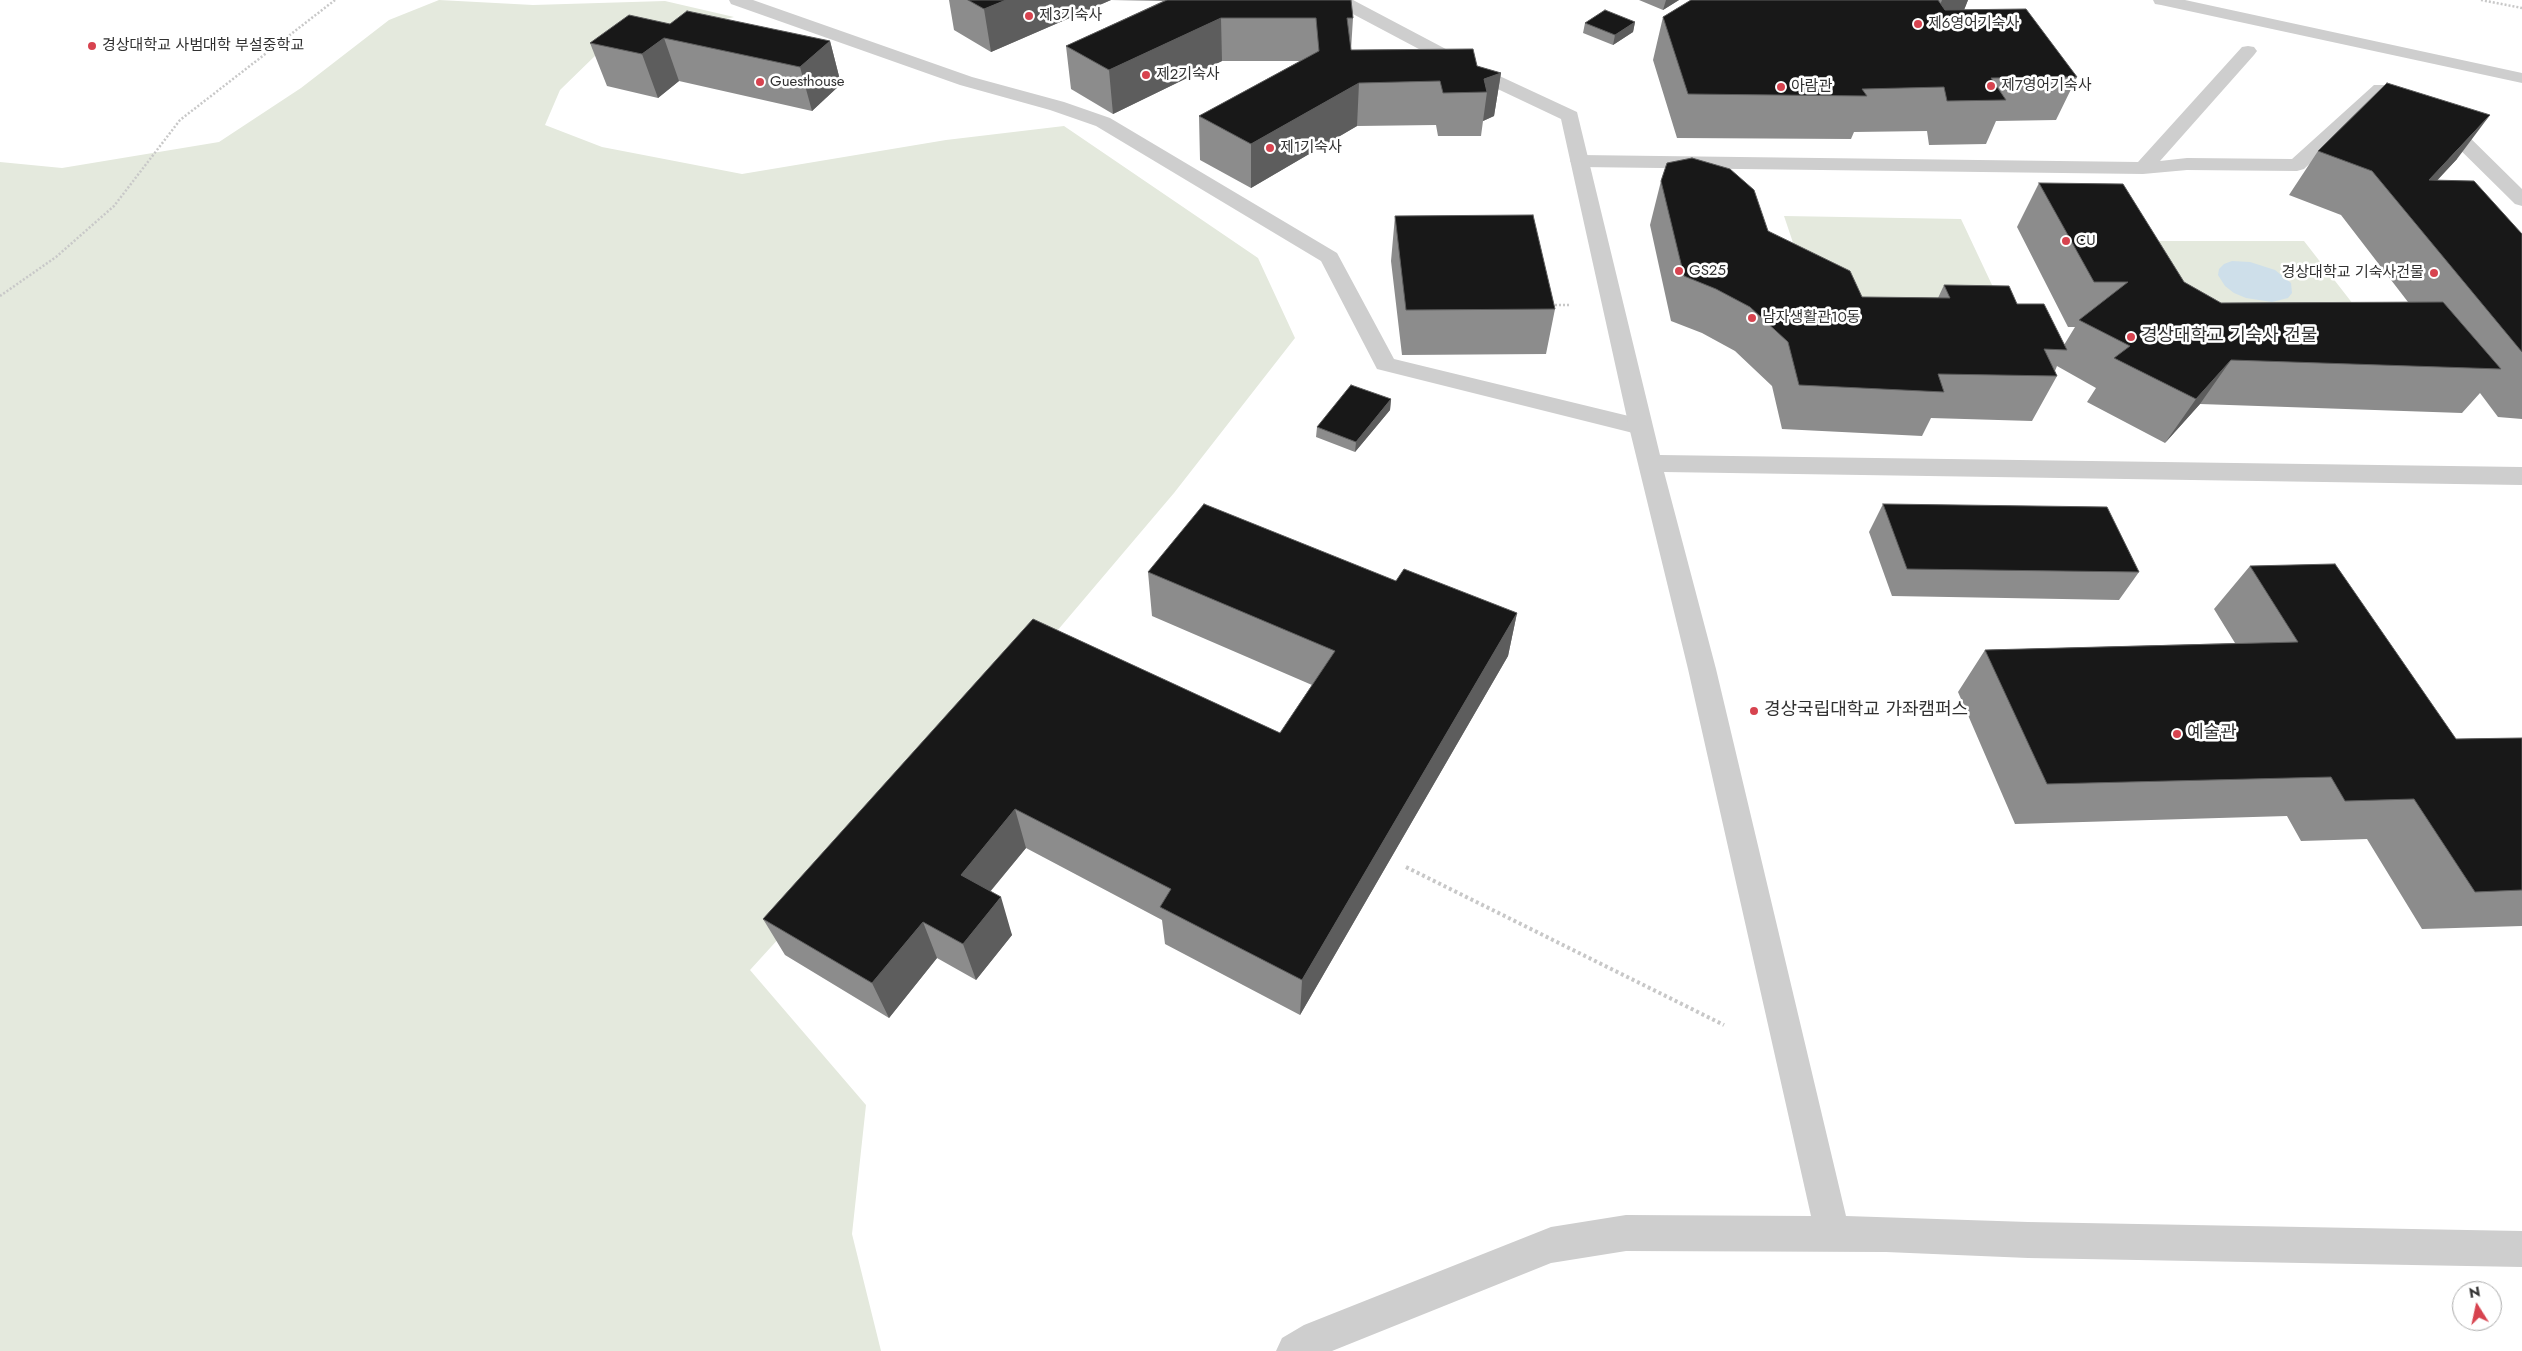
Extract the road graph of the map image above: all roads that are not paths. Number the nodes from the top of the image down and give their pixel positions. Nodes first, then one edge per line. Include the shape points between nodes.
1 (737, 0) edge
2 (1340, 0) edge
3 (2161, 0) edge
4 (2248, 50) dead end
5 (2522, 78) edge
6 (2380, 89) edge
7 (2444, 123) edge
8 (1580, 161) junction
9 (2142, 168) junction
10 (2522, 200) edge
11 (1641, 427) junction
12 (1650, 463) junction
13 (2522, 476) edge
14 (1833, 1234) junction
15 (2522, 1249) edge
16 (1295, 1351) edge

1 - 11 street via 966,81 1103,122 1330,257 1385,364
2 - 8 street via 1472,70 1570,116
3 - 5 street
4 - 9 street
6 - 9 street via 2297,166 2187,164
7 - 10 street
8 - 9 street
8 - 11 street
11 - 12 street
12 - 13 street
12 - 14 street via 1706,688
14 - 15 street
14 - 16 street via 1626,1233 1551,1246 1317,1338

